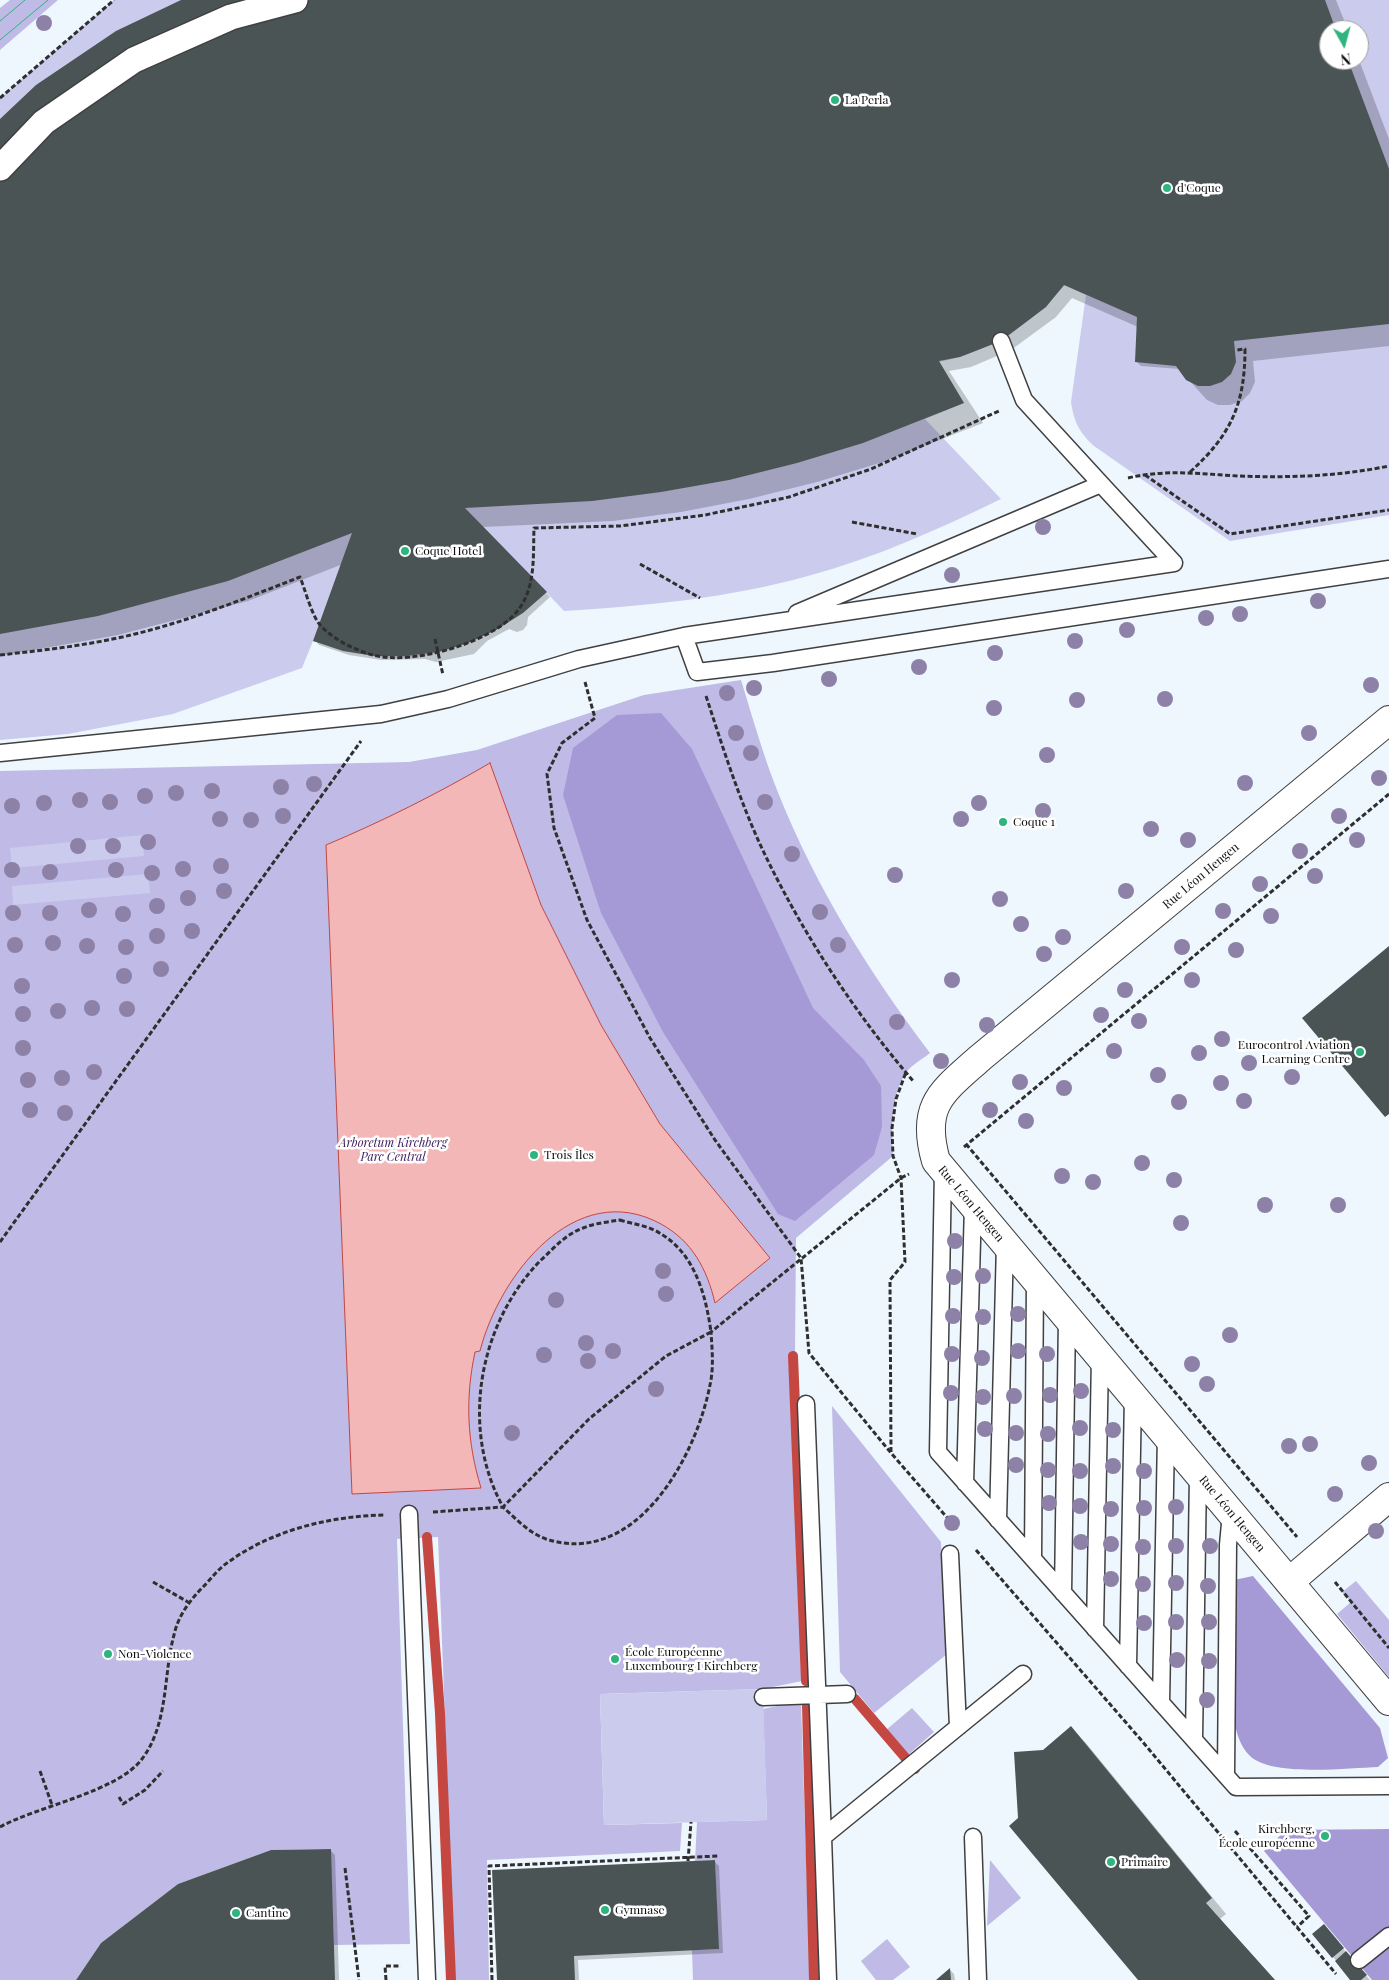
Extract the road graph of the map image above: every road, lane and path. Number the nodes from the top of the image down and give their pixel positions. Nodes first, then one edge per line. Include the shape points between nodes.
1 (114, 0) edge
2 (295, 0) edge
3 (0, 98) edge
4 (0, 168) edge
5 (1001, 340) dead end
6 (1237, 350) dead end
7 (1024, 400) junction
8 (1389, 466) edge
9 (1190, 472) junction
10 (1144, 474) junction
11 (1101, 484) junction
12 (1389, 510) edge
13 (852, 522) dead end
14 (925, 535) dead end
15 (640, 564) dead end
16 (1389, 568) edge
17 (700, 598) dead end
18 (774, 623) junction
19 (684, 636) junction
20 (435, 638) dead end
21 (438, 652) junction
22 (0, 655) edge
23 (697, 672) junction
24 (448, 699) junction
25 (591, 702) dead end
26 (381, 714) junction
27 (1389, 720) edge
28 (0, 753) edge
29 (1389, 794) edge
30 (906, 1072) junction
31 (934, 1105) junction
32 (967, 1145) junction
33 (939, 1166) junction
34 (901, 1178) junction
35 (973, 1206) junction
36 (0, 1242) edge
37 (1005, 1243) junction
38 (801, 1258) junction
39 (1034, 1279) junction
40 (1067, 1318) junction
41 (711, 1332) junction
42 (1100, 1357) junction
43 (1133, 1396) junction
44 (806, 1404) dead end
45 (1166, 1435) junction
46 (890, 1453) junction
47 (1198, 1474) junction
48 (965, 1483) junction
49 (1389, 1497) edge
50 (504, 1507) junction
51 (1231, 1513) junction
52 (409, 1514) junction
53 (998, 1520) junction
54 (962, 1534) dead end
55 (974, 1549) dead end
56 (950, 1554) dead end
57 (1033, 1558) junction
58 (1315, 1559) junction
59 (153, 1582) dead end
60 (1289, 1582) junction
61 (1063, 1593) junction
62 (188, 1602) junction
63 (1096, 1629) junction
64 (1389, 1648) edge
65 (1128, 1666) junction
66 (1023, 1674) dead end
67 (818, 1694) junction
68 (847, 1694) dead end
69 (763, 1697) dead end
70 (1389, 1701) edge
71 (1161, 1703) junction
72 (958, 1728) junction
73 (1194, 1739) junction
74 (40, 1771) dead end
75 (163, 1772) dead end
76 (1226, 1775) junction
77 (1389, 1786) edge
78 (119, 1797) dead end
79 (52, 1804) junction
80 (691, 1822) dead end
81 (0, 1828) edge
82 (1235, 1831) dead end
83 (824, 1837) junction
84 (973, 1838) dead end
85 (719, 1856) dead end
86 (688, 1859) junction
87 (345, 1868) dead end
88 (1296, 1926) junction
89 (1389, 1936) edge
90 (1359, 1960) dead end
91 (385, 1966) dead end
92 (359, 1980) edge
93 (386, 1980) edge
94 (427, 1980) edge
95 (492, 1980) edge
96 (828, 1980) edge
97 (978, 1980) edge
98 (1341, 1980) edge

1 - 3 path
2 - 4 street via 231,17 134,60 44,122
5 - 7 lane
6 - 9 path via 1245,349 1245,378 1239,405 1227,431
7 - 11 lane
7 - 21 path via 871,469 789,497 705,515 620,526 534,528 532,577 520,608 496,630
8 - 9 path via 1350,474 1298,476
9 - 10 path
10 - 11 path
10 - 12 path via 1230,534
11 - 18 lane
11 - 18 lane via 1174,563
13 - 14 path
15 - 17 path
16 - 23 lane
18 - 19 lane
19 - 23 lane
19 - 24 lane via 579,659
20 - 21 path
21 - 22 path via 374,656 345,644 320,625 300,577 218,609 135,634 49,650
21 - 24 path
23 - 30 path via 745,810 770,867 833,974
24 - 26 lane
25 - 38 path via 595,718 562,744 547,774 554,828 587,920 650,1038 714,1140
26 - 28 lane
26 - 36 path
27 - 31 street, Rue Léon Hengen via 980,1058
29 - 32 path
30 - 31 path
30 - 34 path via 896,1099 892,1128 893,1156
31 - 32 path
31 - 33 street, Rue Léon Hengen via 931,1144
32 - 33 path
32 - 58 path
33 - 34 path
33 - 35 street, Rue Léon Hengen
33 - 48 lane via 938,1452
34 - 38 path
34 - 46 path via 905,1262 890,1280
35 - 37 street, Rue Léon Hengen
35 - 48 lane
37 - 39 street, Rue Léon Hengen
37 - 53 lane
38 - 41 path
38 - 46 path via 809,1353
39 - 40 street, Rue Léon Hengen
39 - 57 lane
40 - 42 street, Rue Léon Hengen
40 - 61 lane
41 - 50 path via 666,1356 589,1419
41 - 50 path via 710,1385 688,1455 656,1501 636,1521 610,1537 586,1544 564,1542 545,1539 529,1531
41 - 50 path via 700,1285 690,1264 661,1234 620,1220 583,1228 564,1238 534,1268 509,1302 485,1361 479,1407 483,1450 487,1471
42 - 43 street, Rue Léon Hengen
42 - 63 lane
43 - 45 street, Rue Léon Hengen
43 - 65 lane
44 - 67 lane
45 - 47 street, Rue Léon Hengen
45 - 71 lane
46 - 54 path
47 - 51 street, Rue Léon Hengen
47 - 73 lane
48 - 53 lane
49 - 58 street
50 - 52 path
51 - 60 street, Rue Léon Hengen
51 - 76 lane
52 - 62 path via 354,1516 314,1524 271,1538 226,1563
52 - 94 lane
53 - 57 lane
55 - 88 path
56 - 72 lane
57 - 61 lane
58 - 60 street
58 - 64 path
59 - 62 path
60 - 70 street, Rue Léon Hengen
61 - 63 lane
62 - 79 path via 174,1634 158,1727 142,1759 110,1784
63 - 65 lane
65 - 71 lane
66 - 72 lane
67 - 68 lane
67 - 69 lane
67 - 83 lane
71 - 73 lane
72 - 83 lane
73 - 76 lane
74 - 79 path
75 - 78 path via 145,1790 123,1804
76 - 77 lane via 1236,1787
79 - 81 path
80 - 86 path
82 - 88 path via 1309,1916
83 - 96 lane
84 - 97 lane
85 - 86 path
86 - 95 path via 489,1866
87 - 92 path
88 - 98 path
89 - 90 lane
91 - 93 path

